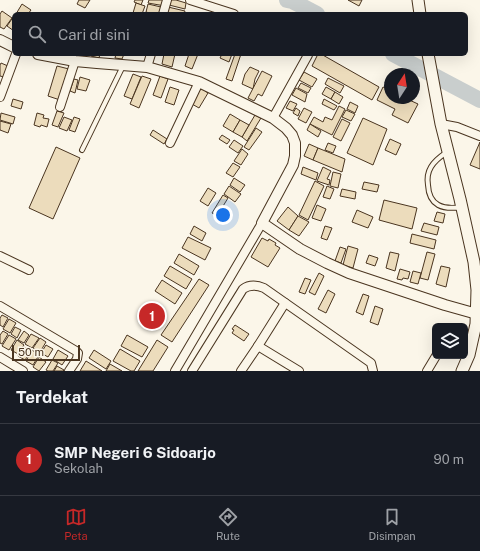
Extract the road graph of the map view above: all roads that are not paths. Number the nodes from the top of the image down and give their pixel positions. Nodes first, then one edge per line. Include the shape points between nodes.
1 (167, 0) edge
2 (190, 0) edge
3 (418, 0) edge
4 (164, 12) edge
5 (228, 12) edge
6 (420, 12) edge
7 (0, 40) edge
8 (12, 46) edge
9 (15, 56) edge
10 (55, 56) edge
11 (150, 56) edge
12 (307, 56) edge
13 (428, 56) edge
14 (72, 58) edge
15 (123, 65) junction
16 (147, 67) junction
17 (199, 82) junction
18 (0, 97) edge
19 (60, 107) dead end
20 (273, 118) junction
21 (440, 119) junction
22 (480, 136) edge
23 (170, 144) dead end
24 (82, 150) dead end
25 (448, 151) junction
26 (463, 207) junction
27 (262, 223) junction
28 (0, 256) edge
29 (29, 270) dead end
30 (285, 303) junction
31 (0, 306) edge
32 (478, 314) edge
33 (258, 346) junction
34 (0, 357) edge
35 (434, 359) edge
36 (23, 371) edge
37 (69, 371) edge
38 (175, 371) edge
39 (192, 371) edge
40 (241, 371) edge
41 (299, 371) edge
42 (373, 371) edge
43 (427, 371) edge
44 (462, 371) edge

1 - 4 street
2 - 5 street
3 - 6 main road
7 - 8 street
9 - 18 street
10 - 14 street
11 - 16 street
12 - 20 street
13 - 21 main road
14 - 15 street
14 - 19 street
15 - 16 street
15 - 24 lane
16 - 17 street
17 - 20 street
17 - 23 street
20 - 27 street via 292,135 295,156 293,165
21 - 22 street
21 - 25 main road
25 - 26 main road
25 - 26 lane via 432,166 428,179 429,193 436,204 452,209
26 - 32 main road via 474,262
27 - 32 street via 300,249 349,273
27 - 38 street
28 - 29 street
30 - 33 street
30 - 39 street via 260,286 244,288
30 - 42 street via 371,363
31 - 37 street via 76,351 78,356
32 - 44 main road via 470,350
33 - 40 street
33 - 41 street
34 - 36 street
35 - 43 street

